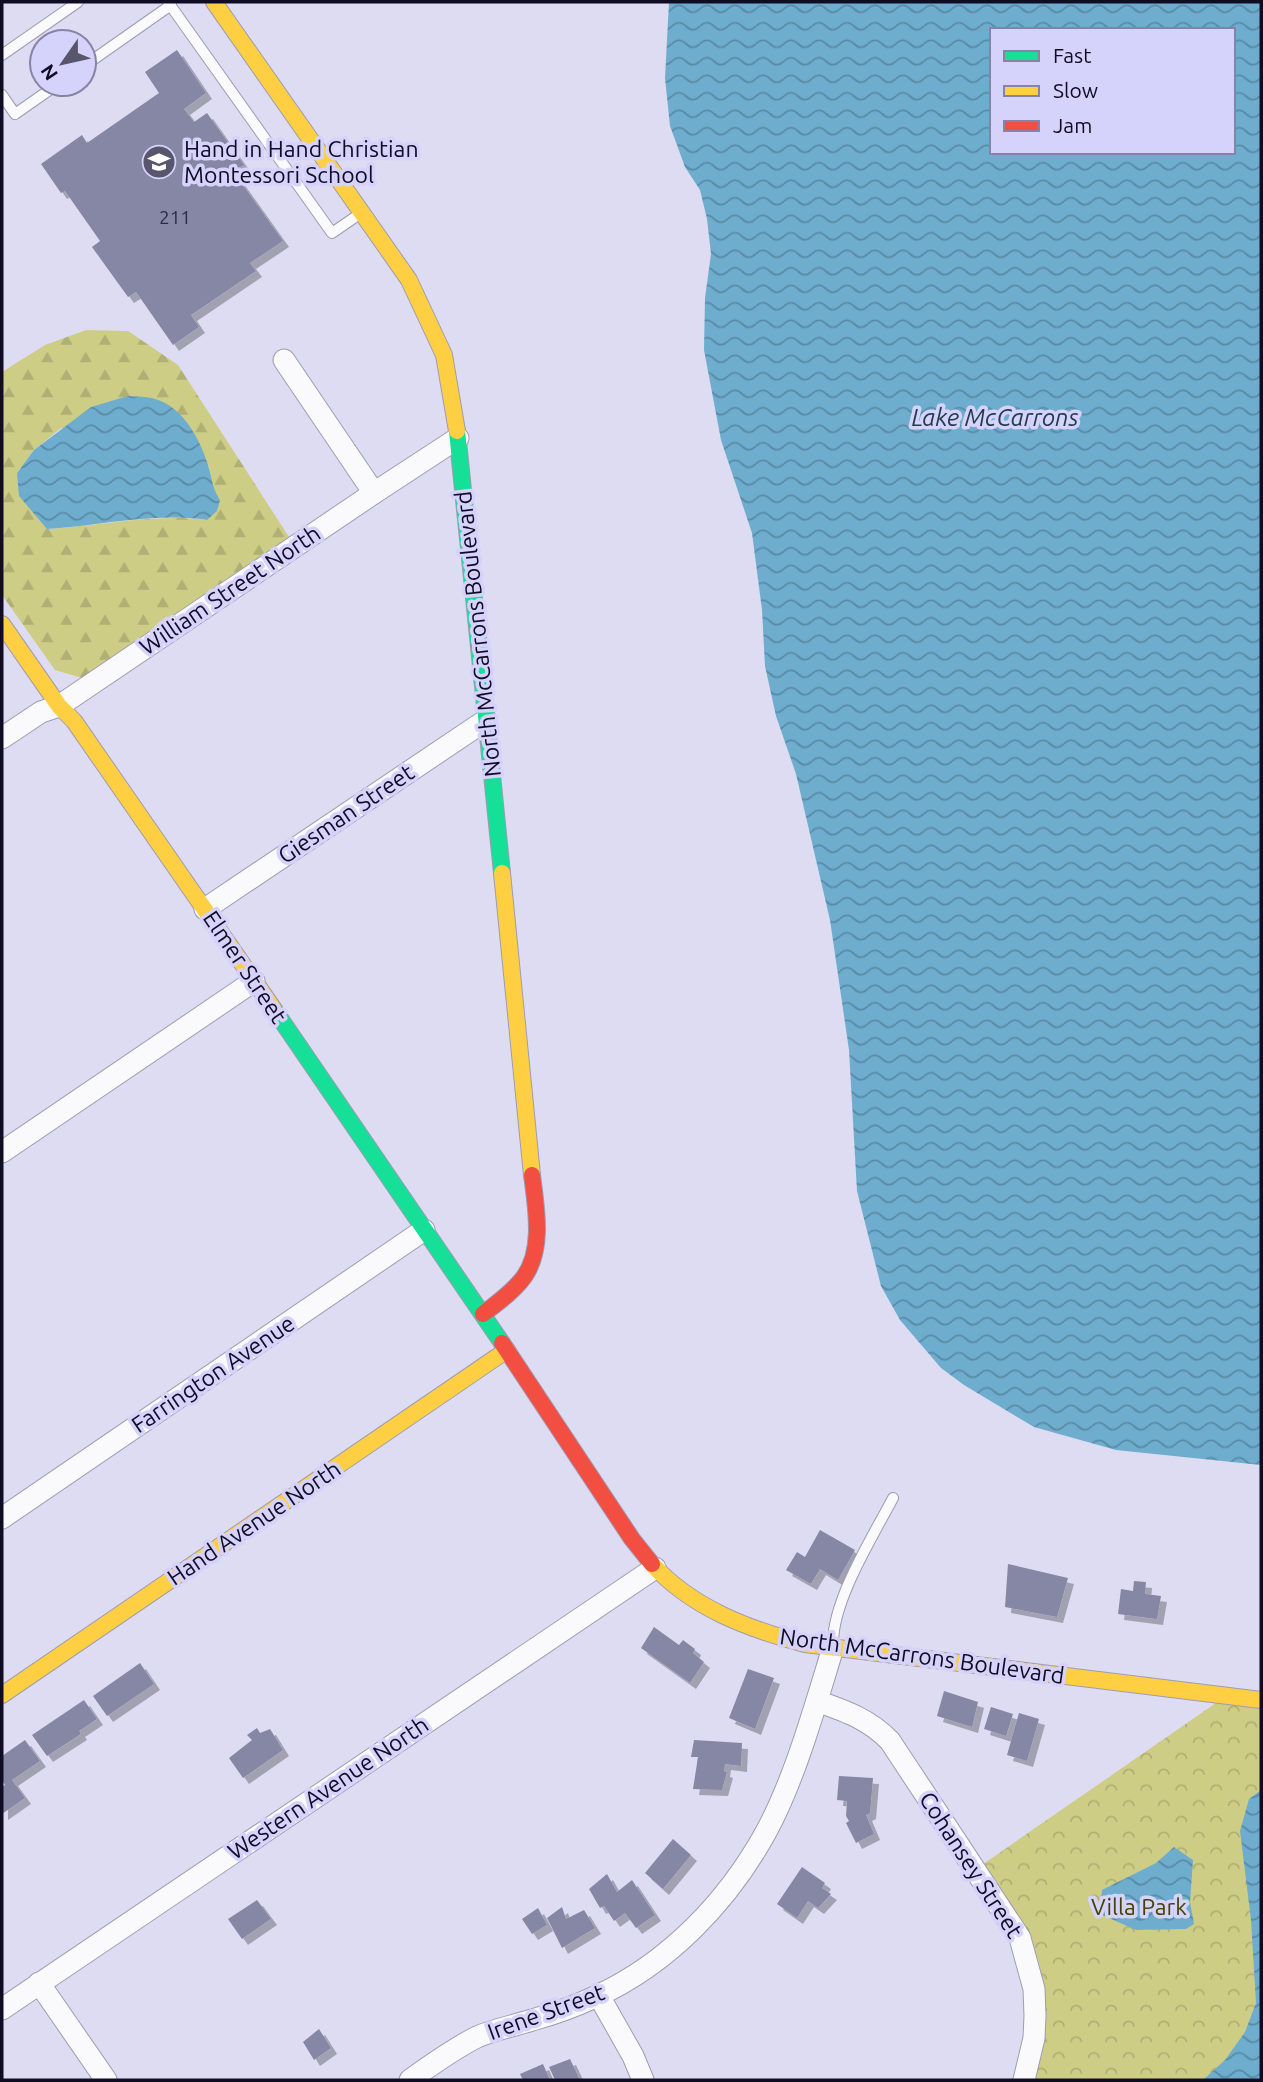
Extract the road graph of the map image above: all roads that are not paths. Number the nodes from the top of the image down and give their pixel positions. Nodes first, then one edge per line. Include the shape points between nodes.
1 (78, 2) edge
2 (214, 2) edge
3 (170, 4) edge
4 (2, 55) edge
5 (98, 56) edge
6 (2, 94) edge
7 (38, 98) edge
8 (362, 212) junction
9 (284, 360) dead end
10 (458, 439) junction
11 (374, 493) junction
12 (2, 624) edge
13 (59, 706) junction
14 (486, 720) junction
15 (2, 738) edge
16 (205, 909) junction
17 (254, 981) junction
18 (2, 1152) edge
19 (424, 1230) junction
20 (483, 1314) junction
21 (507, 1350) junction
22 (893, 1497) dead end
23 (2, 1518) edge
24 (655, 1568) junction
25 (833, 1648) junction
26 (3, 1691) edge
27 (1261, 1700) edge
28 (817, 1701) junction
29 (40, 1983) junction
30 (599, 1996) junction
31 (2, 2009) edge
32 (106, 2080) edge
33 (410, 2080) edge
34 (643, 2080) edge
35 (1024, 2080) edge

1 - 4 lane
2 - 8 street, North McCarrons Boulevard
3 - 5 lane
3 - 8 lane via 332,233
6 - 7 lane via 15,114
8 - 10 street, North McCarrons Boulevard via 409,280 444,355
9 - 11 street
10 - 11 street, William Street North
10 - 14 street, North McCarrons Boulevard
11 - 13 street, William Street North
12 - 13 street, Elmer Street
13 - 15 street, William Street North via 41,712
13 - 16 street, Elmer Street
14 - 16 street, Giesman Street
14 - 20 street, North McCarrons Boulevard via 537,1220 532,1265 522,1283
16 - 17 street, Elmer Street
17 - 18 street
17 - 19 street, Elmer Street
19 - 20 street, Elmer Street
19 - 23 street, Farrington Avenue
20 - 21 street, Elmer Street
21 - 24 street, North McCarrons Boulevard
21 - 26 street, Hand Avenue North
22 - 25 lane via 851,1580 833,1627
24 - 25 street, North McCarrons Boulevard via 728,1620 779,1638
24 - 29 street, Western Avenue North
25 - 27 street, North McCarrons Boulevard
25 - 28 street, Irene Street
28 - 30 street, Irene Street via 783,1795 743,1870 693,1929
28 - 35 street, Cohansey Street via 863,1718 890,1741 1020,1938 1034,1989 1035,2016
29 - 31 street, Western Avenue North
29 - 32 street
30 - 33 street, Irene Street via 477,2037
30 - 34 street

